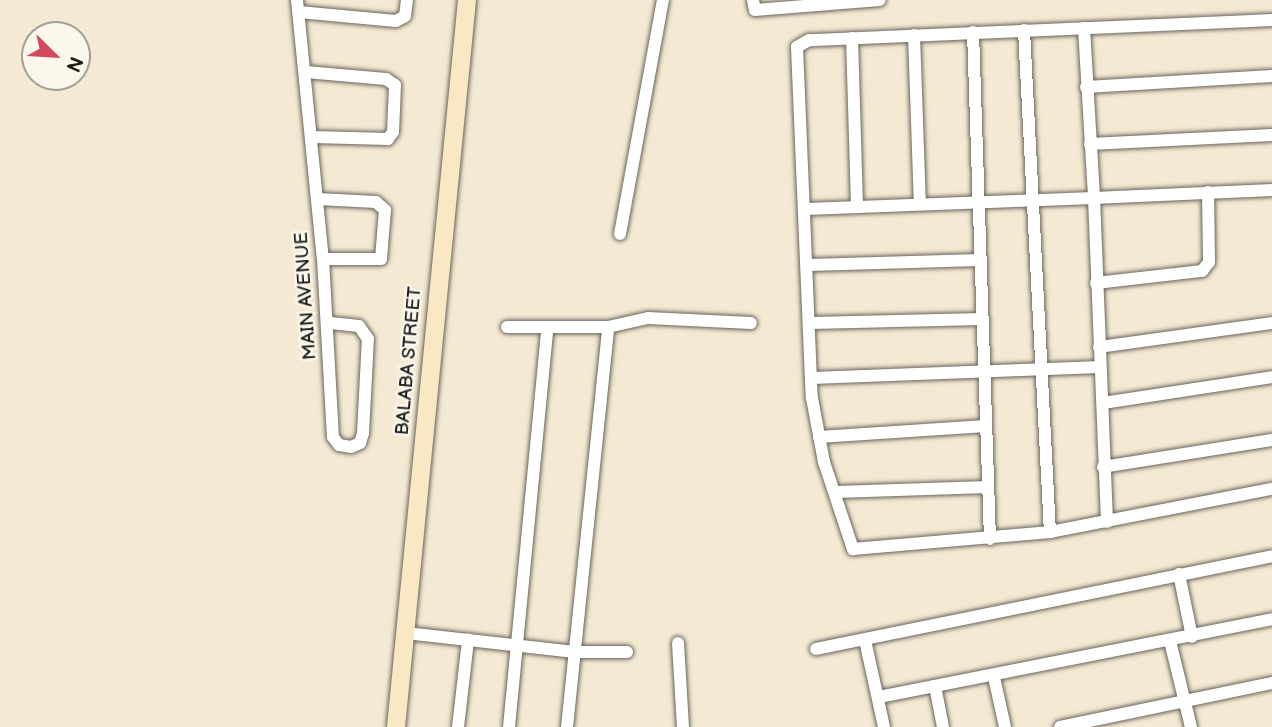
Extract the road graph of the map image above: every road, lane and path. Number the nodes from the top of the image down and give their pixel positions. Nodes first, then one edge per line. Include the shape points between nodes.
1 (407, 0) edge
2 (467, 0) edge
3 (663, 0) edge
4 (880, 0) edge
5 (754, 5) edge
6 (298, 6) edge
7 (1272, 20) edge
8 (1084, 28) junction
9 (1024, 30) junction
10 (974, 32) junction
11 (914, 35) junction
12 (852, 38) junction
13 (306, 72) junction
14 (1272, 76) edge
15 (1086, 87) junction
16 (1272, 135) edge
17 (313, 136) junction
18 (1090, 144) junction
19 (1272, 190) edge
20 (1208, 192) junction
21 (1094, 198) junction
22 (318, 199) junction
23 (1034, 200) junction
24 (979, 202) junction
25 (920, 204) junction
26 (857, 206) junction
27 (806, 209) junction
28 (620, 234) dead end
29 (323, 258) junction
30 (980, 260) junction
31 (809, 265) junction
32 (1096, 283) junction
33 (982, 319) junction
34 (328, 323) junction
35 (751, 323) dead end
36 (811, 323) junction
37 (1272, 323) edge
38 (507, 327) dead end
39 (608, 327) junction
40 (547, 328) junction
41 (1099, 346) junction
42 (1100, 367) junction
43 (1040, 368) junction
44 (984, 372) junction
45 (1272, 377) edge
46 (812, 378) junction
47 (1103, 403) junction
48 (986, 426) junction
49 (818, 437) junction
50 (1272, 440) edge
51 (1103, 467) junction
52 (988, 487) junction
53 (1272, 489) edge
54 (836, 492) junction
55 (1107, 522) junction
56 (1050, 532) junction
57 (990, 539) junction
58 (1272, 556) edge
59 (1179, 574) junction
60 (1272, 619) edge
61 (406, 633) junction
62 (1192, 637) junction
63 (865, 639) junction
64 (468, 640) junction
65 (1170, 641) junction
66 (678, 643) dead end
67 (517, 645) junction
68 (816, 649) dead end
69 (575, 652) junction
70 (627, 652) dead end
71 (994, 677) junction
72 (1272, 683) edge
73 (935, 686) junction
74 (879, 697) junction
75 (1184, 700) junction
76 (396, 727) edge
77 (458, 727) edge
78 (509, 727) edge
79 (568, 727) edge
80 (683, 727) edge
81 (884, 727) edge
82 (943, 727) edge
83 (1005, 727) edge
84 (1059, 727) edge
85 (1191, 727) edge

1 - 6 street via 405,16 396,21
2 - 61 street, BALABA STREET
3 - 28 street
4 - 5 street
6 - 13 street, MAIN AVENUE
7 - 8 street
8 - 9 street
8 - 15 street
9 - 10 street
9 - 23 street
10 - 11 street
10 - 24 street
11 - 12 street
11 - 25 street
12 - 26 street
12 - 27 street via 808,40 797,47
13 - 17 street, MAIN AVENUE
13 - 17 street via 386,79 395,85 393,132 387,139
14 - 15 street
15 - 18 street
16 - 18 street
17 - 22 street, MAIN AVENUE
18 - 21 street
19 - 20 street
20 - 21 street
20 - 32 street via 1209,262 1202,271
21 - 23 street
21 - 32 street
22 - 29 street, MAIN AVENUE
22 - 29 street via 376,202 385,210 378,262
23 - 24 street
23 - 43 street
24 - 25 street
24 - 30 street
25 - 26 street
26 - 27 street
27 - 31 street
29 - 34 street, MAIN AVENUE
30 - 31 street
30 - 33 street
31 - 36 street
32 - 41 street
33 - 36 street
33 - 44 street
34 - 34 street, MAIN AVENUE via 333,437 344,446 358,445 363,433 368,339 359,326
35 - 39 street via 648,318
36 - 46 street
37 - 41 street
38 - 40 street
39 - 40 street
39 - 69 street
40 - 67 street
41 - 42 street
42 - 43 street
42 - 47 street
43 - 44 street
43 - 56 street
44 - 46 street
44 - 48 street
45 - 47 street
46 - 49 street
47 - 51 street
48 - 49 street
48 - 52 street
49 - 54 street
50 - 51 street
51 - 55 street
52 - 54 street
52 - 57 street
53 - 55 street
54 - 57 street via 853,549
55 - 56 street
56 - 57 street
58 - 59 street
59 - 62 street
59 - 63 street
60 - 62 street
61 - 64 street
61 - 76 street, BALABA STREET
62 - 65 street
63 - 68 street
63 - 74 street
64 - 67 street
64 - 77 street
65 - 71 street
65 - 75 street
66 - 80 street
67 - 69 street
67 - 78 street
69 - 70 street
69 - 79 street
71 - 73 street
71 - 83 street
72 - 75 street
73 - 74 street
73 - 82 street
74 - 81 street
75 - 84 street
75 - 85 street

